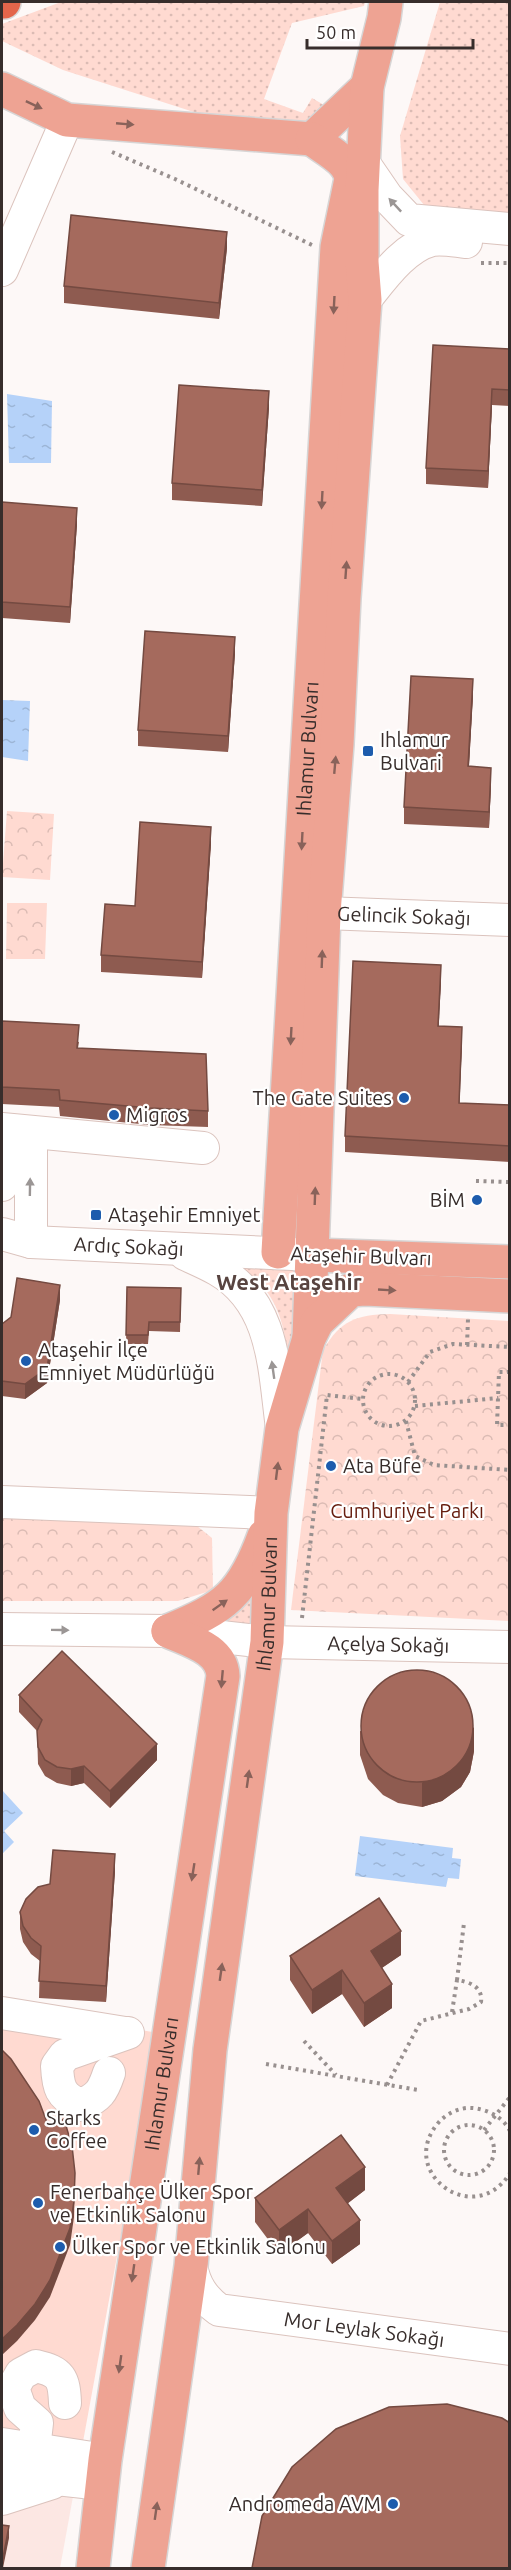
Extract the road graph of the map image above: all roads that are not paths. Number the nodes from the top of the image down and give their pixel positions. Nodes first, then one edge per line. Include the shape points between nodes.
1 (387, 7) edge
2 (367, 87) junction
3 (2, 89) edge
4 (67, 120) junction
5 (312, 139) junction
6 (363, 162) junction
7 (510, 229) edge
8 (510, 245) edge
9 (2, 270) edge
10 (365, 300) junction
11 (311, 912) junction
12 (510, 920) edge
13 (12, 1130) edge
14 (203, 1148) dead end
15 (2, 1185) edge
16 (16, 1238) edge
17 (177, 1250) junction
18 (278, 1252) junction
19 (313, 1255) junction
20 (510, 1262) edge
21 (510, 1296) edge
22 (309, 1338) junction
23 (282, 1428) junction
24 (2, 1502) edge
25 (271, 1514) junction
26 (2, 1629) edge
27 (168, 1631) junction
28 (267, 1642) junction
29 (510, 1647) edge
30 (2, 2013) edge
31 (129, 2033) junction
32 (167, 2040) junction
33 (109, 2073) dead end
34 (191, 2266) junction
35 (219, 2310) joint
36 (510, 2349) edge
37 (65, 2403) dead end
38 (2, 2444) edge
39 (34, 2449) junction
40 (104, 2472) junction
41 (2, 2473) edge
42 (61, 2480) junction
43 (2, 2499) edge
44 (93, 2568) edge
45 (148, 2568) edge

1 - 2 main road, Ihlamur Bulvarı
2 - 5 main road
2 - 6 main road, Ihlamur Bulvarı
3 -> 4 main road
4 -> 5 main road
4 - 9 street
5 -> 11 main road, Ihlamur Bulvarı via 346,164 351,179 337,251
7 -> 6 street via 409,220
6 - 10 main road, Ihlamur Bulvarı
8 - 10 street via 432,240 395,262
11 -> 10 main road, Ihlamur Bulvarı via 337,744
11 - 12 street, Gelincik Sokağı
11 -> 18 main road, Ihlamur Bulvarı
19 -> 11 main road, Ihlamur Bulvarı
13 - 14 street
13 - 15 street
16 -> 13 street
16 - 17 street, Ardıç Sokağı
17 - 18 street, Ataşehir Bulvarı
23 -> 17 street, Ardıç Sokağı via 268,1333 260,1314 239,1287 220,1271
18 - 19 street, Ataşehir Bulvarı
19 - 20 main road, Ataşehir Bulvarı
19 - 22 main road, Ihlamur Bulvarı
22 -> 21 main road, Ataşehir Bulvarı via 317,1322 351,1290
22 - 23 main road, Ihlamur Bulvarı
25 -> 23 main road, Ihlamur Bulvarı
24 - 25 street
27 -> 25 main road via 225,1603 242,1585 254,1565
25 - 28 main road, Ihlamur Bulvarı
26 -> 27 street, Açelya Sokağı
27 - 28 street, Açelya Sokağı
27 -> 32 main road, Ihlamur Bulvarı via 210,1651 223,1667 223,1676
28 - 29 street, Açelya Sokağı
34 -> 28 main road, Ihlamur Bulvarı via 210,2050
30 - 31 street
31 - 32 street
31 - 33 street via 65,2055 57,2066 57,2083 66,2098 80,2105 104,2091
32 -> 40 main road, Ihlamur Bulvarı
34 - 35 street, Ihlamur Bulvarı via 194,2282 205,2300
45 -> 34 main road, Ihlamur Bulvarı
35 - 36 street, Mor Leylak Sokağı
37 - 39 street via 64,2383 54,2371 36,2366 21,2374 13,2388 20,2408 38,2423
38 - 39 street
39 - 40 street
40 - 42 street
40 - 44 main road, Ihlamur Bulvarı
41 - 42 street
42 - 43 street

